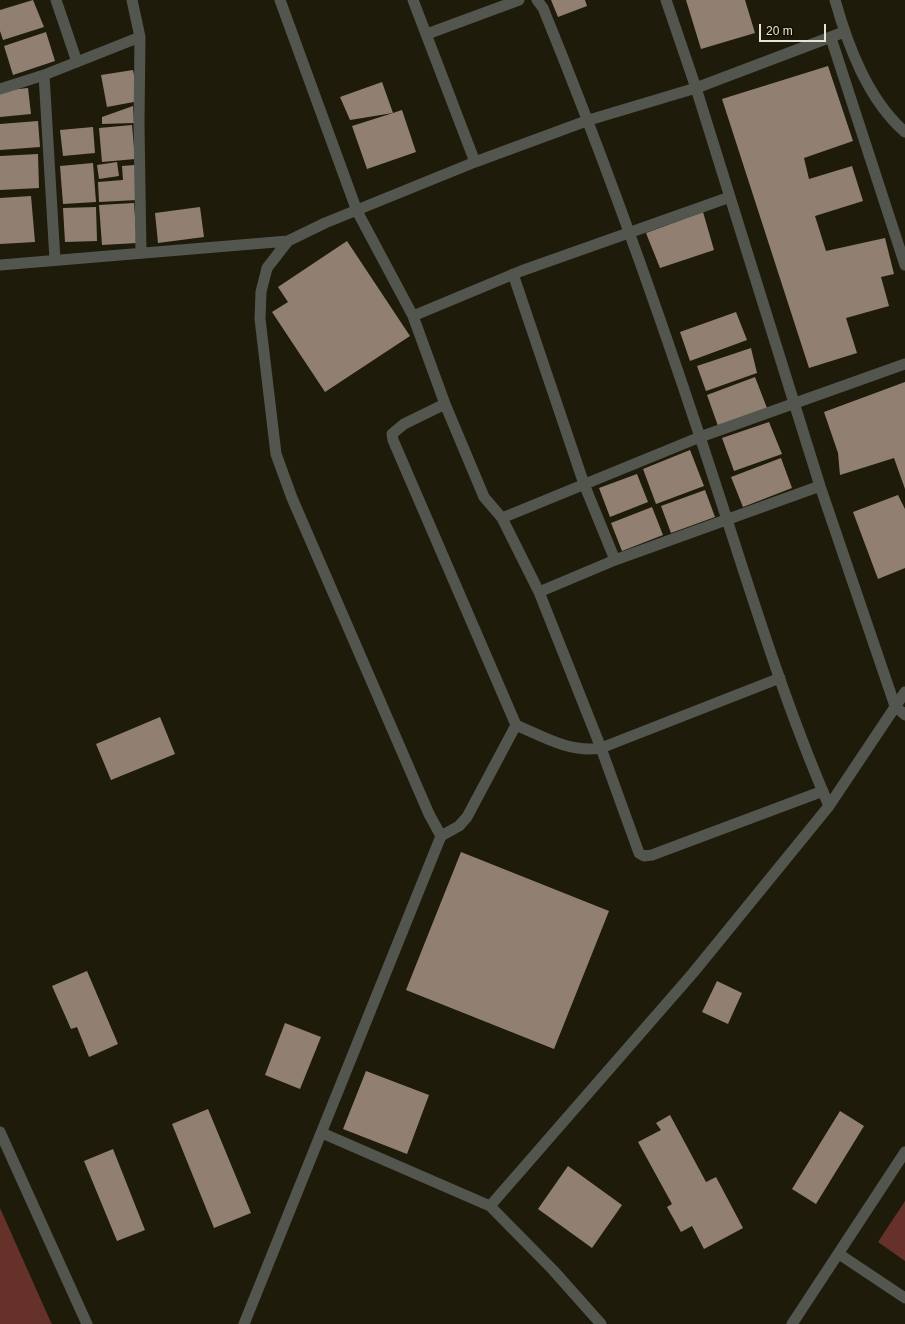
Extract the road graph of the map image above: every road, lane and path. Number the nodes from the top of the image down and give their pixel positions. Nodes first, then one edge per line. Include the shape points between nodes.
1 (56, 0) edge
2 (132, 0) edge
3 (280, 0) edge
4 (413, 0) edge
5 (519, 0) edge
6 (536, 0) edge
7 (666, 0) edge
8 (835, 0) edge
9 (844, 32) junction
10 (427, 34) junction
11 (140, 37) junction
12 (831, 38) junction
13 (77, 62) junction
14 (44, 75) junction
15 (696, 88) junction
16 (0, 89) edge
17 (589, 120) junction
18 (905, 132) edge
19 (475, 162) junction
20 (730, 197) junction
21 (357, 211) junction
22 (629, 232) junction
23 (288, 241) junction
24 (141, 253) junction
25 (56, 260) junction
26 (0, 265) edge
27 (905, 265) edge
28 (513, 274) junction
29 (413, 316) junction
30 (905, 364) edge
31 (795, 402) junction
32 (444, 404) junction
33 (700, 438) junction
34 (584, 484) junction
35 (820, 486) junction
36 (502, 518) junction
37 (727, 519) junction
38 (615, 560) junction
39 (539, 592) junction
40 (780, 678) junction
41 (905, 692) edge
42 (896, 706) junction
43 (905, 716) edge
44 (516, 725) junction
45 (601, 748) junction
46 (823, 791) junction
47 (829, 806) junction
48 (441, 836) junction
49 (0, 1132) edge
50 (322, 1133) junction
51 (905, 1152) edge
52 (490, 1206) junction
53 (839, 1254) junction
54 (905, 1298) edge
55 (87, 1324) edge
56 (244, 1324) edge
57 (601, 1324) edge
58 (792, 1324) edge

1 - 13 street
2 - 11 street
3 - 21 street
4 - 10 street
5 - 10 street
6 - 17 street via 543,8
7 - 15 street
8 - 9 street
9 - 12 street
9 - 18 street via 877,102
10 - 19 street
11 - 13 street
11 - 24 street
12 - 15 street
12 - 27 street
13 - 14 street
14 - 16 street
14 - 25 street
15 - 17 street
15 - 20 street
17 - 19 street
17 - 22 street
19 - 21 street
20 - 22 street
20 - 31 street
21 - 23 street
21 - 29 street
22 - 28 street
22 - 33 street
23 - 24 street
23 - 48 street via 267,268 261,292 260,319 276,454 292,498 429,814
24 - 25 street
25 - 26 street
28 - 29 street
28 - 34 street
29 - 32 street
30 - 31 street
31 - 33 street
31 - 35 street
32 - 36 street via 484,497
32 - 44 street via 404,424 392,434 393,440
33 - 34 street
33 - 37 street
34 - 36 street
34 - 38 street
35 - 37 street
35 - 42 street
36 - 39 street
37 - 38 street
37 - 40 street
38 - 39 street
39 - 45 street
40 - 45 street
40 - 46 street
41 - 42 street
42 - 43 street
42 - 47 street
44 - 45 street via 569,748
44 - 48 street via 467,817 459,826
45 - 46 street via 639,853 644,856
46 - 47 street
47 - 52 street via 694,973
48 - 50 street
49 - 55 street
50 - 52 street
50 - 56 street
51 - 53 street
52 - 57 street via 553,1270
53 - 54 street
53 - 58 street

